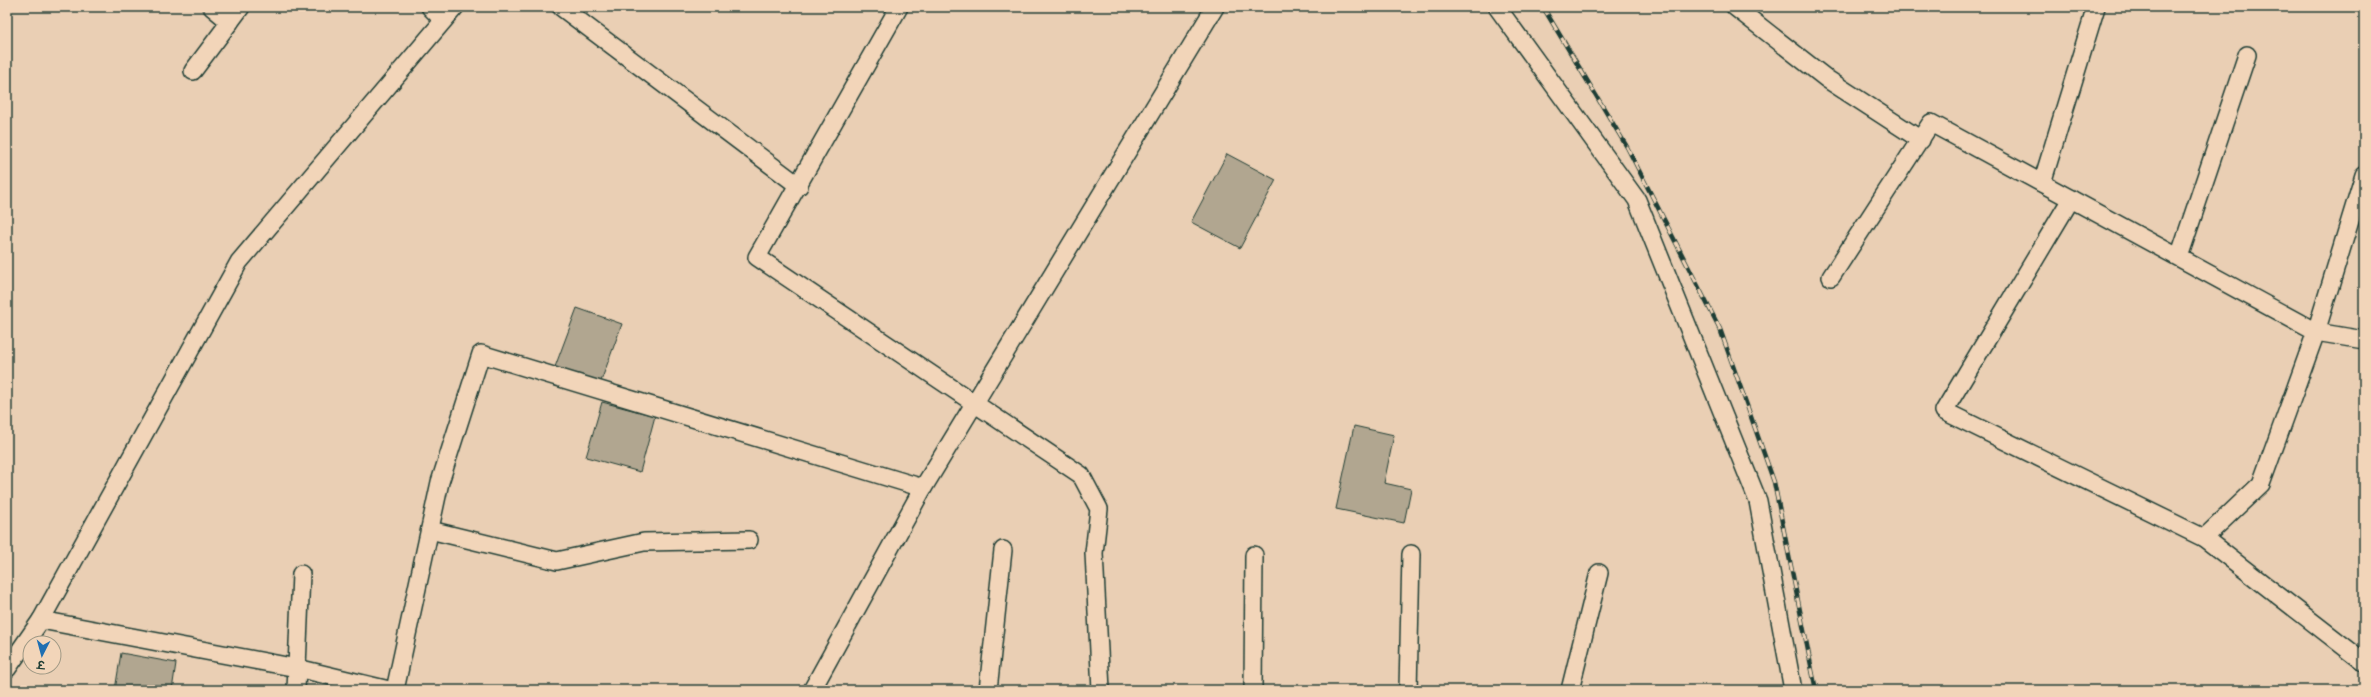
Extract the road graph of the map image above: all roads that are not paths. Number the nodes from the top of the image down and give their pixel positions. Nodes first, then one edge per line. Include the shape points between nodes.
1 (212, 7) edge
2 (241, 7) edge
3 (430, 7) edge
4 (455, 7) edge
5 (561, 7) edge
6 (899, 7) edge
7 (1215, 7) edge
8 (1497, 7) edge
9 (1735, 7) edge
10 (2096, 7) edge
11 (443, 20) junction
12 (230, 22) junction
13 (2247, 55) dead end
14 (193, 70) dead end
15 (1921, 140) junction
16 (2364, 175) edge
17 (2042, 183) junction
18 (799, 186) junction
19 (2071, 199) junction
20 (2179, 257) junction
21 (1831, 277) dead end
22 (2316, 332) junction
23 (2364, 340) edge
24 (974, 404) junction
25 (923, 488) junction
26 (430, 530) junction
27 (2204, 538) junction
28 (749, 540) dead end
29 (1003, 550) dead end
30 (1411, 554) dead end
31 (1254, 555) dead end
32 (1599, 573) dead end
33 (301, 574) dead end
34 (41, 620) junction
35 (2364, 662) edge
36 (297, 668) junction
37 (7, 669) edge
38 (296, 690) edge
39 (390, 690) edge
40 (396, 690) edge
41 (812, 690) edge
42 (988, 690) edge
43 (1101, 690) edge
44 (1253, 690) edge
45 (1408, 690) edge
46 (1570, 690) edge
47 (1793, 690) edge

1 - 12 lane
2 - 12 lane
3 - 11 lane
4 - 11 lane
5 - 18 lane
6 - 18 lane
7 - 24 lane
8 - 47 lane via 1637,200 1758,501
9 - 15 lane via 1827,79
10 - 17 lane
11 - 34 lane via 239,262
12 - 14 lane
13 - 20 lane
15 - 17 lane via 1931,124
15 - 21 lane
16 - 22 lane
17 - 19 lane
18 - 24 lane via 757,257
19 - 20 lane
19 - 27 lane via 1944,411
20 - 22 lane
22 - 23 lane
22 - 27 lane via 2262,484
24 - 25 lane
24 - 43 lane via 1081,475 1100,509 1094,553
25 - 26 lane via 481,354 440,482
25 - 41 lane
26 - 28 lane via 557,561 644,542
26 - 40 lane
27 - 35 lane
29 - 42 lane
30 - 45 lane
31 - 44 lane
32 - 46 lane
33 - 36 lane
34 - 36 lane
34 - 37 lane
36 - 38 lane
36 - 39 lane

